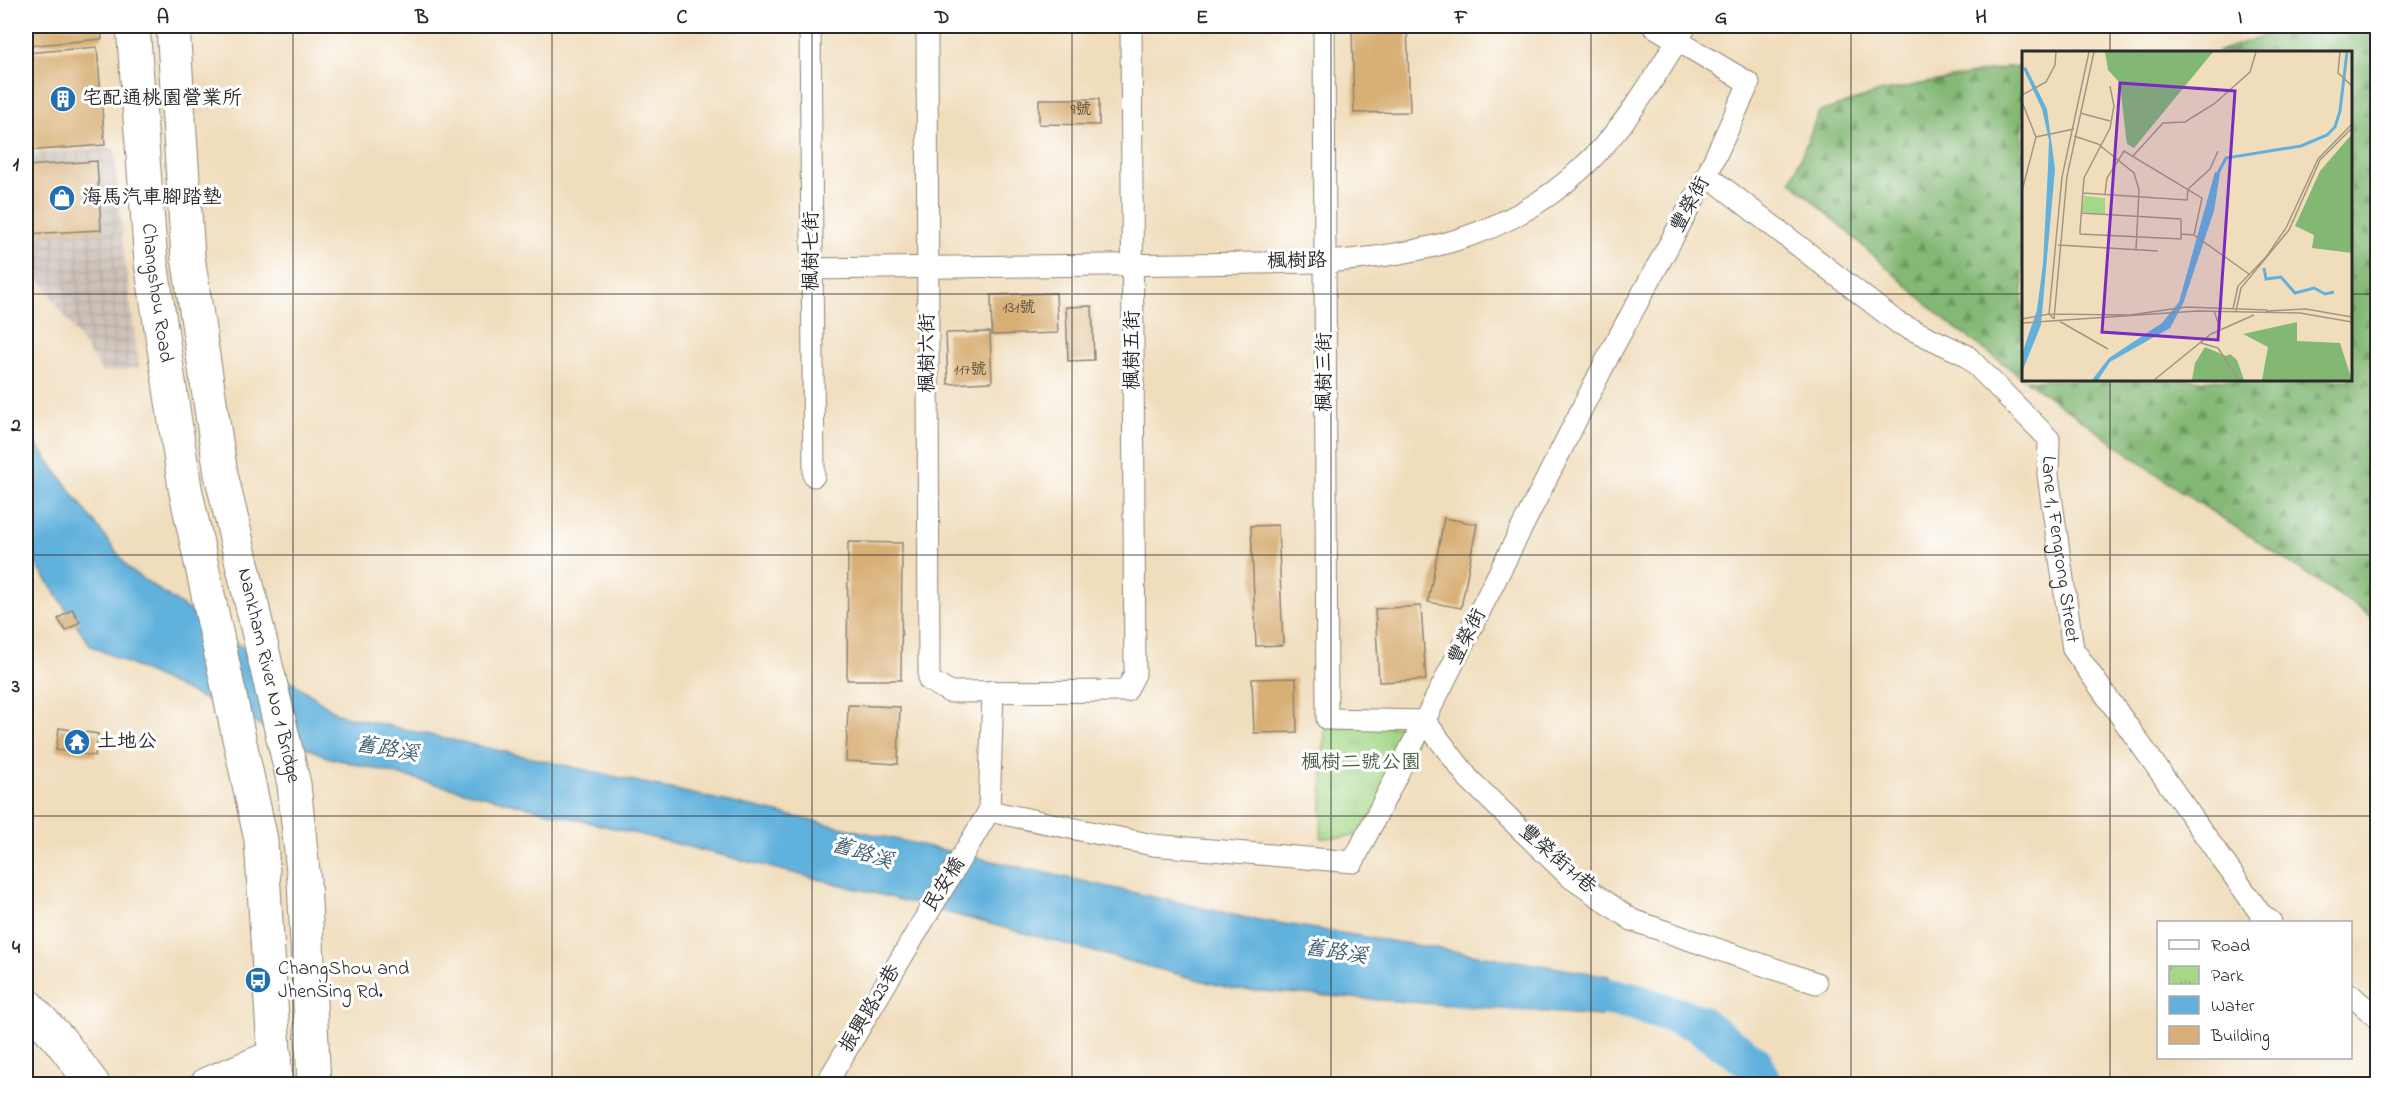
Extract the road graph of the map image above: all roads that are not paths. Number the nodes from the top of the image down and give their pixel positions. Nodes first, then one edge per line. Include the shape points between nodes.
1 (133, 26) edge
2 (173, 26) edge
3 (810, 26) edge
4 (927, 26) edge
5 (1131, 26) edge
6 (1324, 26) edge
7 (1653, 26) edge
8 (1682, 32) edge
9 (1707, 175) junction
10 (1325, 262) junction
11 (1132, 265) junction
12 (928, 267) junction
13 (812, 269) junction
14 (221, 474) joint
15 (814, 476) dead end
16 (185, 488) joint
17 (993, 692) junction
18 (1425, 721) junction
19 (989, 811) junction
20 (2270, 921) edge
21 (915, 933) joint
22 (1816, 983) dead end
23 (2352, 996) edge
24 (26, 1004) edge
25 (2378, 1018) edge
26 (275, 1070) edge
27 (93, 1084) edge
28 (207, 1084) edge
29 (314, 1084) edge
30 (826, 1084) edge

1 - 16 main road, Changshou Road via 151,262
2 - 14 main road, Changshou Road via 188,257
3 - 13 street, 楓樹七街
4 - 12 street, 楓樹六街
5 - 11 street, 楓樹五街
6 - 10 street, 楓樹三街
7 - 8 street
8 - 9 street, 豐榮街 via 1749,83
8 - 10 street, 楓樹路 via 1620,125 1582,168 1545,198 1501,225 1430,248 1384,258
9 - 18 street, 豐榮街 via 1611,351
9 - 20 street, Lane 1, Fengrong Street via 1898,323 1966,355 2049,439 2048,475 2073,649 2260,913
10 - 11 street, 楓樹路
10 - 18 street, 楓樹三街 via 1327,719
11 - 12 street, 楓樹路
11 - 17 street, 楓樹五街 via 1135,674 1126,691
12 - 13 street, 楓樹路
12 - 17 street, 楓樹六街 via 929,680 949,692
13 - 15 street, 楓樹七街
14 - 29 main road, Nankham River No 1 Bridge via 294,784 304,881
16 - 26 main road, Nankham River No 1 Bridge via 261,840
17 - 19 street
18 - 19 street, 豐榮街 via 1353,862 1153,845
18 - 22 street, 豐榮街71巷 via 1469,779 1546,854 1570,877 1632,920
19 - 21 street, 民安橋
21 - 30 street, 振興路23巷
23 - 25 street
24 - 27 main road
26 - 28 main road

